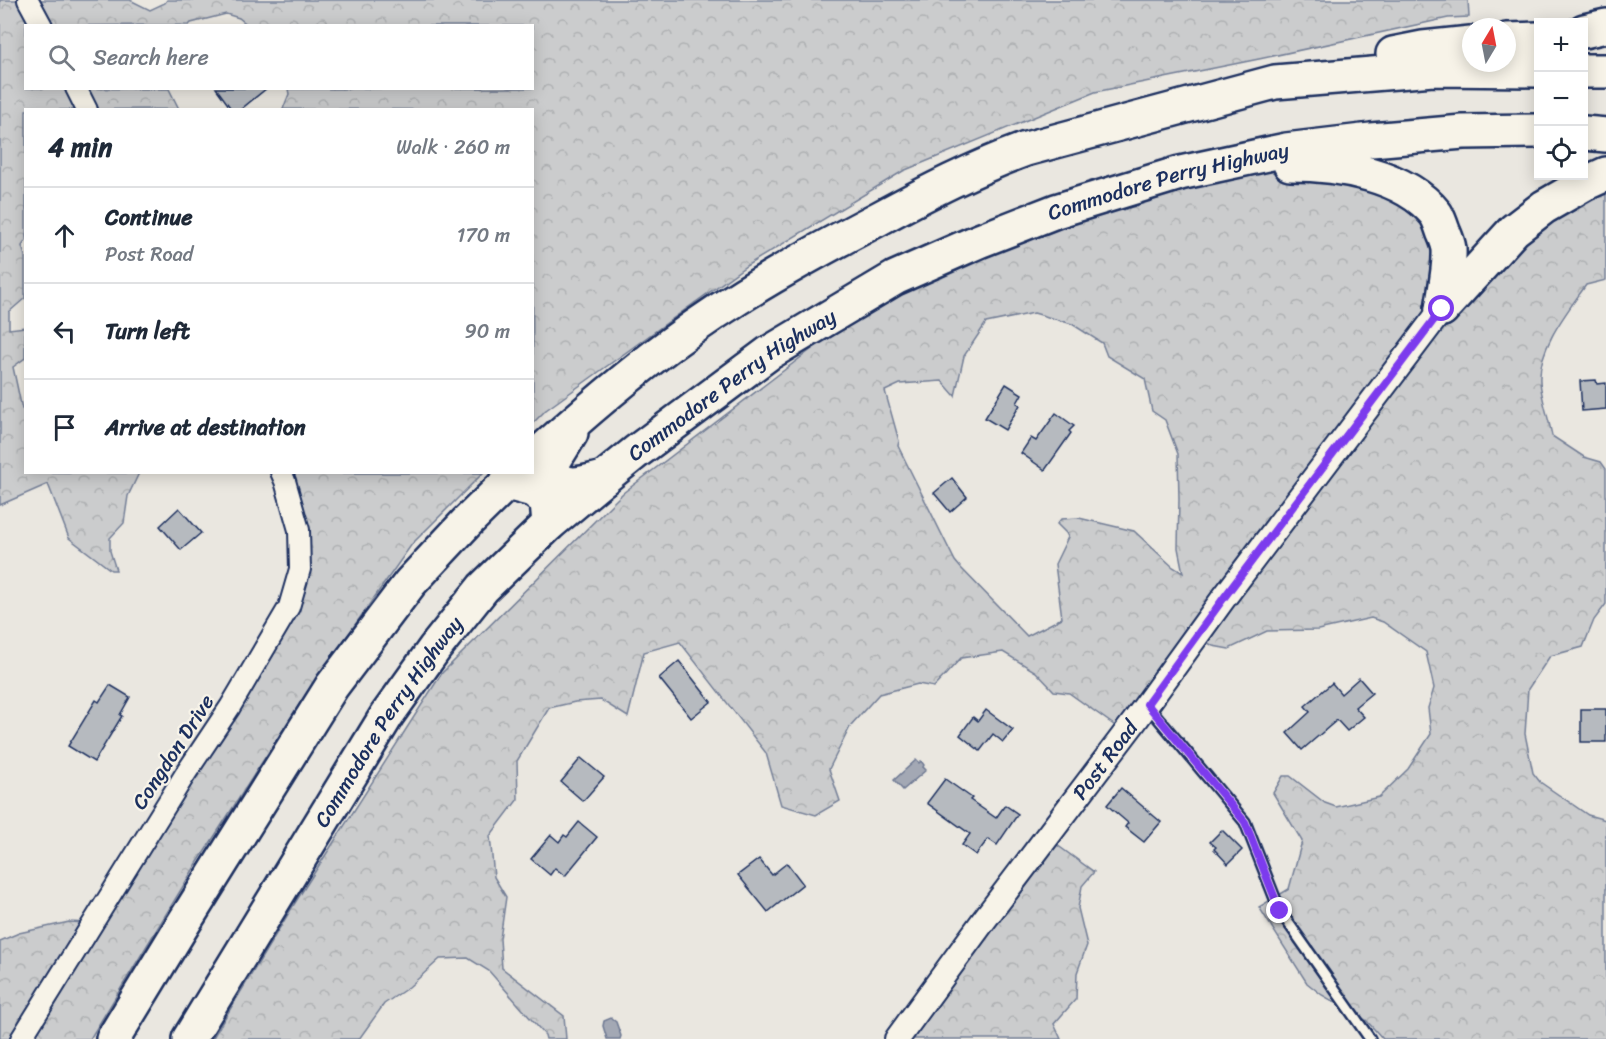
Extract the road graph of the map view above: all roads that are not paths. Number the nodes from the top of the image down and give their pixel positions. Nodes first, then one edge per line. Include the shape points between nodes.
1 (28, 0) edge
2 (41, 24) edge
3 (1606, 26) edge
4 (1588, 30) edge
5 (1534, 39) edge
6 (1516, 40) edge
7 (1462, 44) edge
8 (1534, 70) edge
9 (1588, 71) edge
10 (1606, 71) edge
11 (1275, 82) junction
12 (77, 90) edge
13 (86, 108) edge
14 (1534, 131) edge
15 (1588, 133) edge
16 (1606, 135) edge
17 (1180, 173) junction
18 (1606, 174) edge
19 (1437, 216) junction
20 (1514, 231) junction
21 (1442, 309) junction
22 (579, 418) junction
23 (534, 458) edge
24 (282, 474) edge
25 (512, 478) edge
26 (604, 478) junction
27 (549, 524) junction
28 (1147, 704) junction
29 (21, 1039) edge
30 (113, 1039) edge
31 (189, 1039) edge
32 (897, 1039) edge
33 (1370, 1039) edge

1 - 2 street
3 - 4 highway
5 - 6 highway
7 - 11 highway via 1423,48
8 - 11 highway via 1433,69
9 - 10 highway
11 - 22 highway via 1026,149 962,175 749,290 672,343
12 - 13 street
14 - 17 highway, Commodore Perry Highway via 1463,132 1286,150
15 - 16 highway
17 - 19 highway via 1314,164 1385,179 1406,189
17 - 26 highway, Commodore Perry Highway via 1056,211 895,278 769,353
18 - 20 highway via 1544,207
19 - 20 highway via 1456,235 1474,241
19 - 21 highway via 1449,248
20 - 21 highway
21 - 28 street, Post Road
22 - 23 highway
22 - 26 highway via 552,471 562,483 573,485
24 - 29 street, Congdon Drive via 299,530 300,568 289,607
25 - 27 highway via 547,501
25 - 30 highway via 410,583 332,686
26 - 27 highway, Commodore Perry Highway
27 - 31 highway, Commodore Perry Highway via 483,588 387,715
28 - 32 street, Post Road
28 - 33 lane via 1245,822 1280,911

